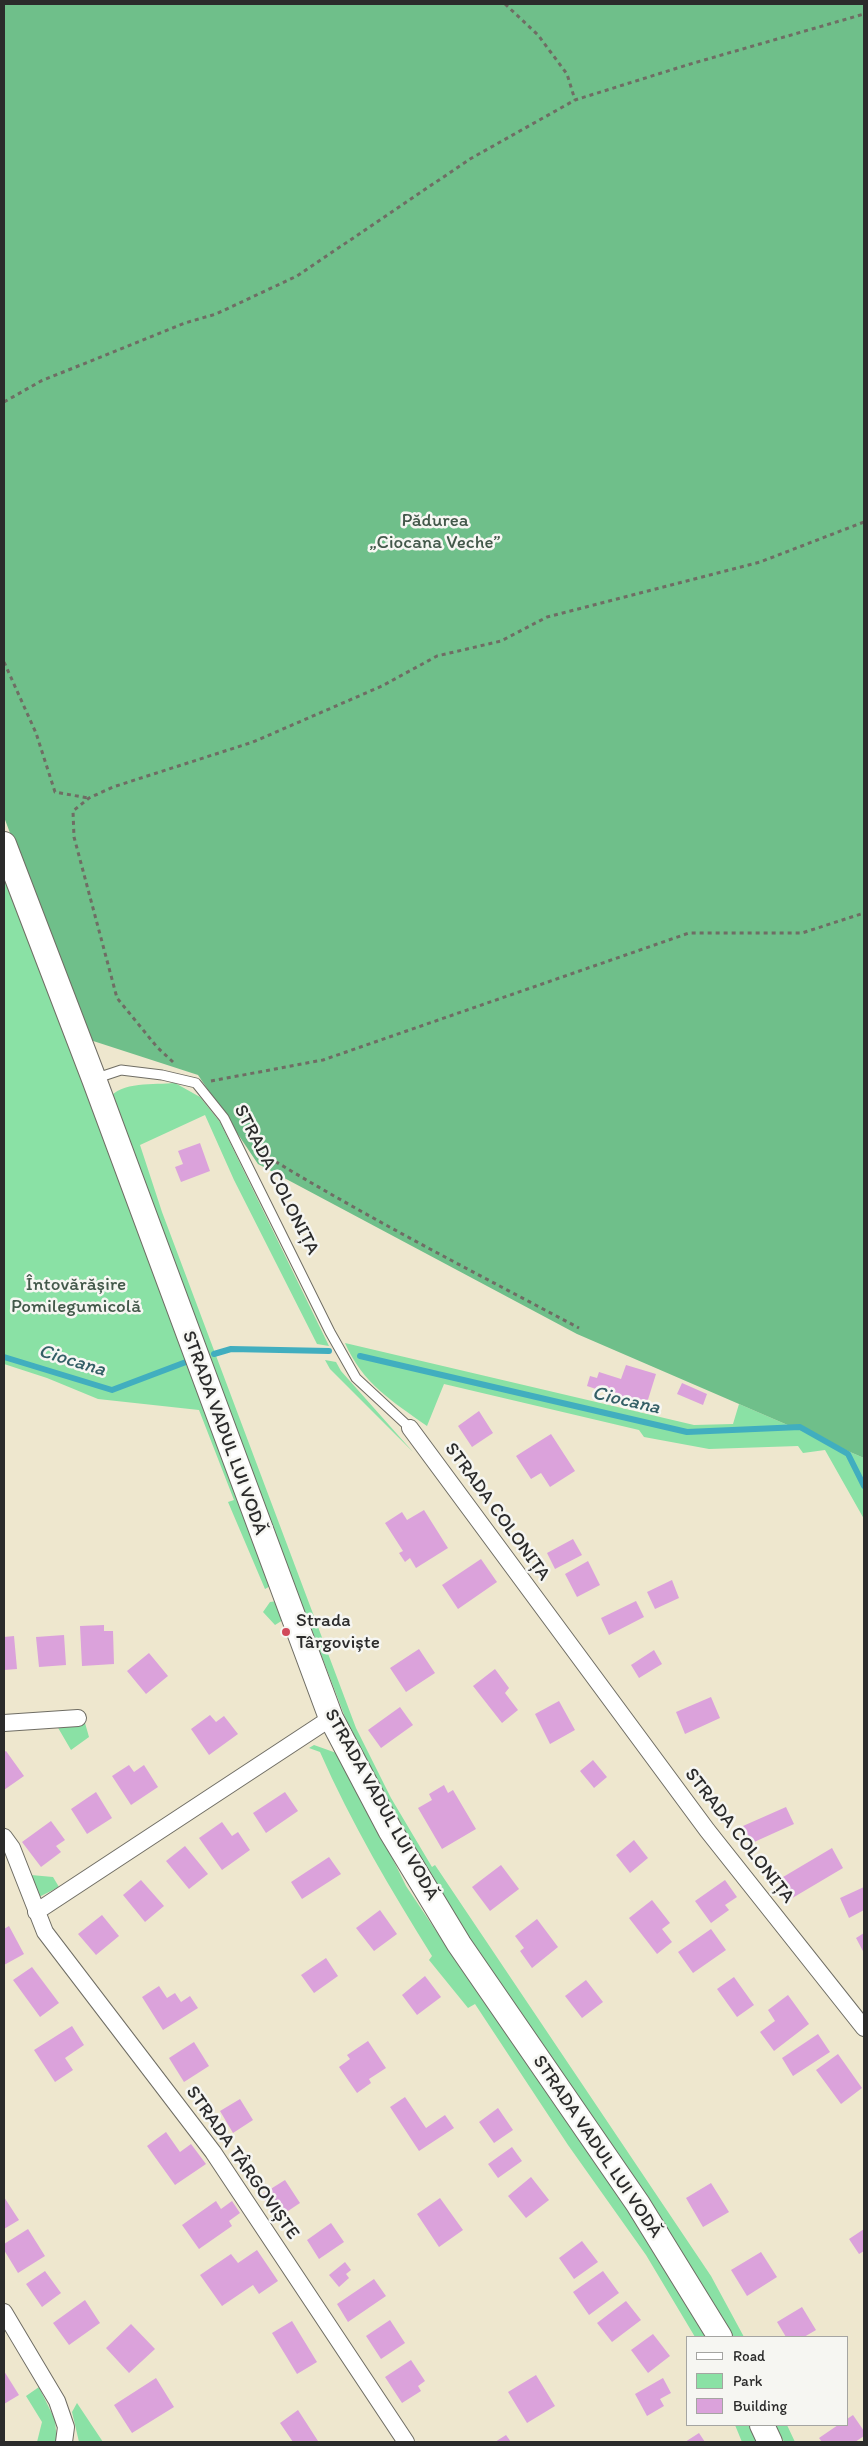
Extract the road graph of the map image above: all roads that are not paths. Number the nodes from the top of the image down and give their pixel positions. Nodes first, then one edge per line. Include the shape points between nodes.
1 (4, 844) edge
2 (94, 1079) junction
3 (410, 1428) joint
4 (78, 1718) dead end
5 (331, 1718) junction
6 (4, 1723) edge
7 (4, 1837) edge
8 (36, 1912) junction
9 (864, 2028) edge
10 (4, 2312) edge
11 (719, 2336) edge
12 (762, 2426) edge
13 (64, 2442) edge
14 (406, 2442) edge
15 (770, 2442) edge

1 - 2 street, STRADA VADUL LUI VODĂ
2 - 3 lane, STRADA COLONIȚA via 121,1070 196,1083 224,1118 356,1378
2 - 5 street, STRADA VADUL LUI VODĂ
3 - 9 street, STRADA COLONIȚA via 708,1830
4 - 6 street
5 - 8 street
5 - 11 street, STRADA VADUL LUI VODĂ via 390,1830 459,1944 638,2204
7 - 8 street, STRADA TÂRGOVIȘTE via 12,1848
8 - 14 street, STRADA TÂRGOVIȘTE via 45,1932 213,2152
10 - 13 street via 57,2401 66,2427
12 - 15 street

